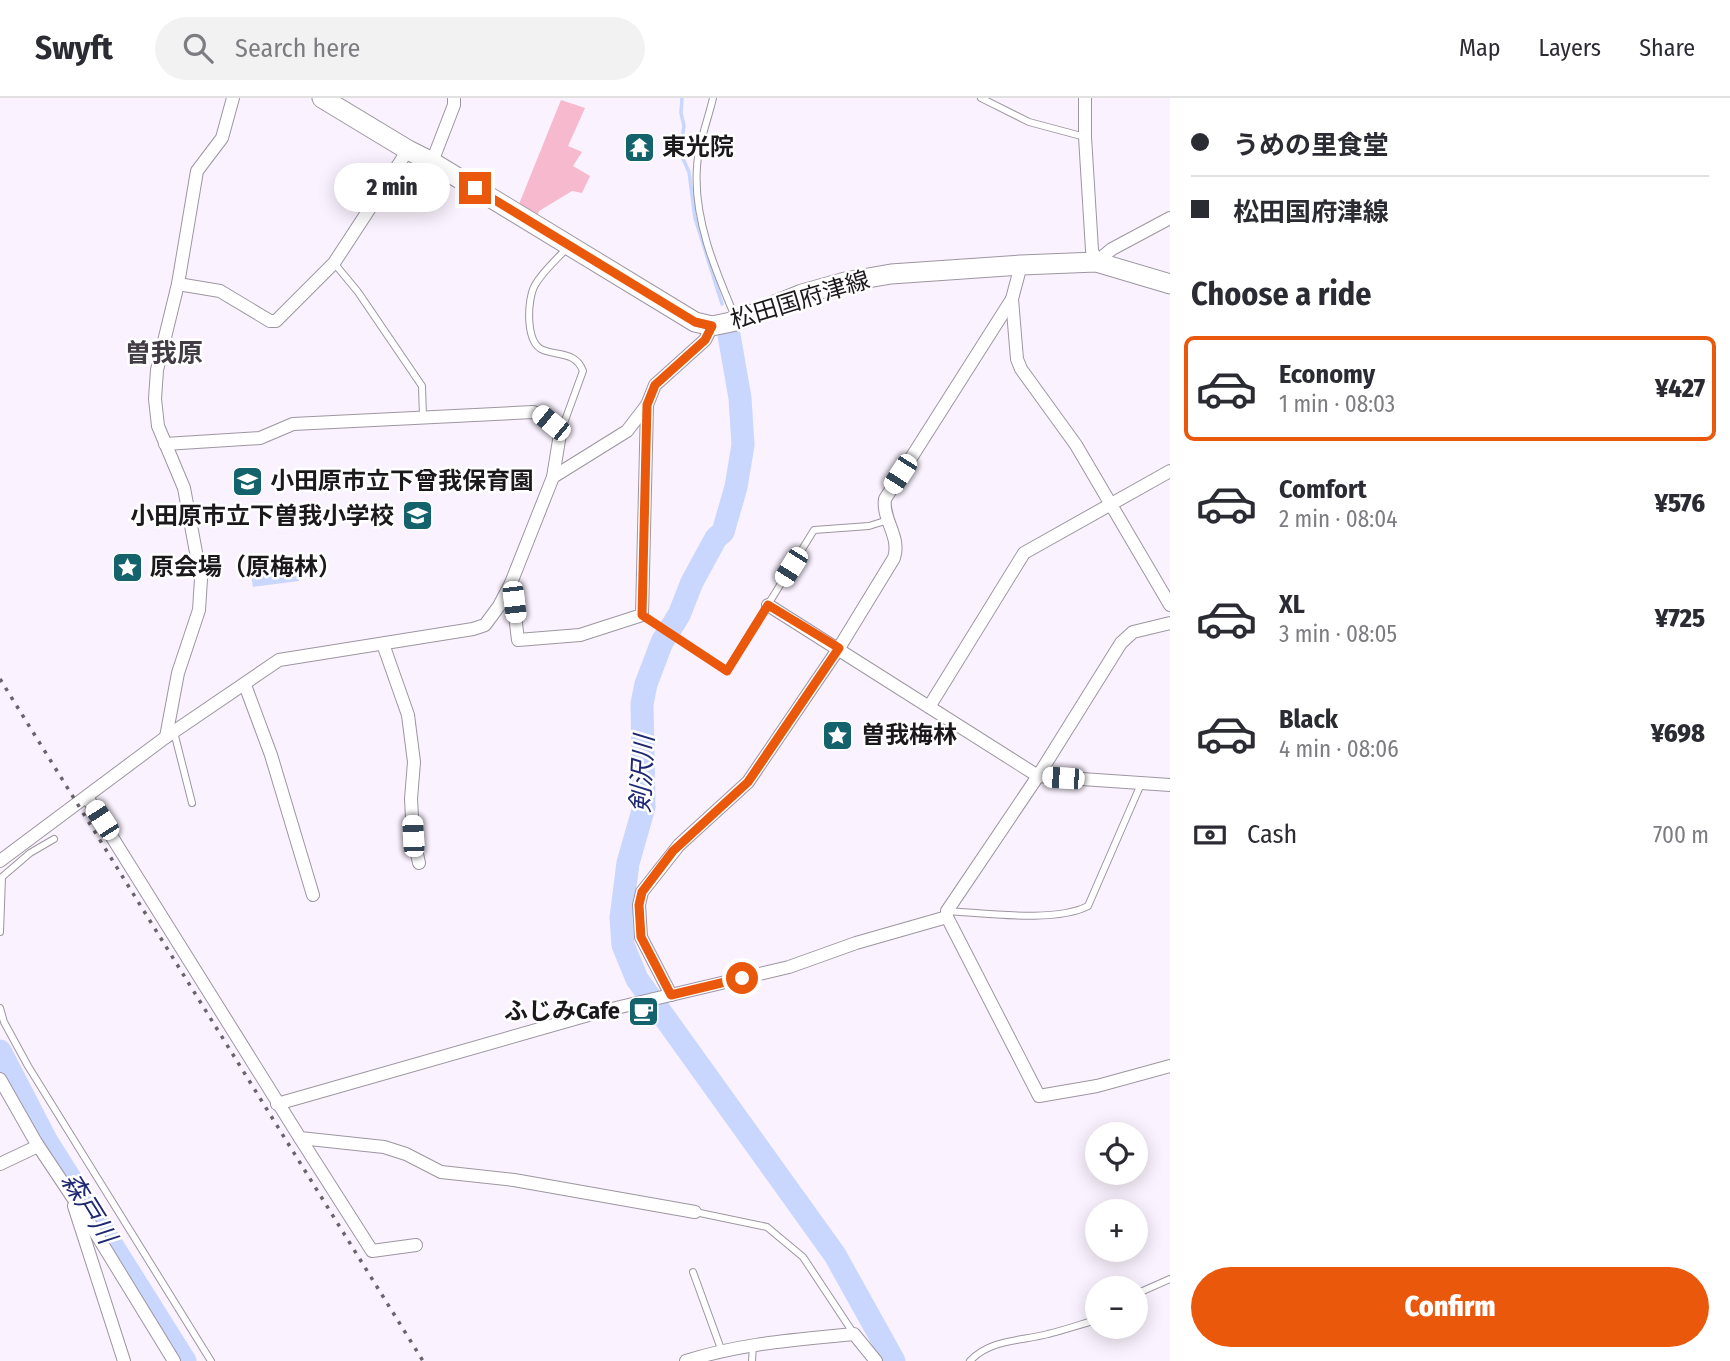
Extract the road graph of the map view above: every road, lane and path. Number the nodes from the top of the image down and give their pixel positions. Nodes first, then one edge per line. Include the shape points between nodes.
1 (233, 98) edge
2 (322, 98) edge
3 (454, 98) edge
4 (713, 98) edge
5 (981, 98) edge
6 (1085, 98) edge
7 (1085, 137) junction
8 (408, 150) junction
9 (432, 162) junction
10 (1170, 218) edge
11 (568, 246) junction
12 (1096, 262) junction
13 (334, 263) junction
14 (1021, 265) junction
15 (178, 284) junction
16 (1170, 284) edge
17 (1012, 299) junction
18 (737, 321) junction
19 (712, 326) junction
20 (647, 405) junction
21 (423, 417) junction
22 (560, 434) junction
23 (165, 444) junction
24 (1170, 471) edge
25 (553, 477) junction
26 (1112, 505) junction
27 (888, 520) junction
28 (511, 583) junction
29 (768, 605) junction
30 (1170, 605) edge
31 (642, 615) junction
32 (1170, 623) edge
33 (383, 644) junction
34 (839, 648) junction
35 (245, 685) junction
36 (929, 707) junction
37 (170, 735) junction
38 (1038, 776) junction
39 (1141, 784) junction
40 (1170, 785) edge
41 (87, 797) junction
42 (192, 803) dead end
43 (54, 839) dead end
44 (0, 861) edge
45 (419, 863) dead end
46 (313, 895) dead end
47 (947, 914) junction
48 (0, 932) edge
49 (667, 995) junction
50 (0, 1008) edge
51 (1170, 1066) edge
52 (0, 1079) edge
53 (277, 1104) junction
54 (300, 1138) junction
55 (37, 1144) junction
56 (0, 1164) edge
57 (71, 1196) junction
58 (695, 1212) joint
59 (416, 1245) dead end
60 (693, 1272) dead end
61 (1170, 1279) edge
62 (1148, 1289) edge
63 (1085, 1324) edge
64 (854, 1334) junction
65 (753, 1344) junction
66 (721, 1349) junction
67 (124, 1361) edge
68 (174, 1361) edge
69 (211, 1361) edge
70 (686, 1361) edge
71 (752, 1361) edge
72 (876, 1361) edge
73 (970, 1361) edge

1 - 15 street via 222,138 197,171
2 - 8 main road, 松田国府津線
3 - 9 street
4 - 18 lane via 697,166 698,196 712,257
5 - 7 lane via 1029,122
6 - 7 street
7 - 12 street
8 - 9 main road, 松田国府津線
8 - 13 street
9 - 11 main road, 松田国府津線
10 - 12 street
11 - 19 main road, 松田国府津線 via 695,322
11 - 22 lane via 534,285 530,300 534,344 573,357 583,371
12 - 14 main road, 松田国府津線
12 - 16 main road, 松田国府津線
13 - 15 street via 276,321 220,290
13 - 21 lane via 422,386
14 - 17 street
14 - 18 main road, 松田国府津線 via 891,274 845,282
15 - 23 street via 157,370 155,399
17 - 26 street via 1021,369 1066,429
17 - 27 street via 886,495
18 - 19 main road, 松田国府津線
19 - 20 street via 705,340 655,385
20 - 25 street via 627,431
20 - 31 street
21 - 22 street via 533,412
21 - 23 street via 293,424 260,438
22 - 25 street
23 - 37 street via 184,488 201,588 199,610 178,673
24 - 26 street
25 - 28 street
26 - 30 street
26 - 36 street via 1024,553
27 - 29 lane via 814,530
27 - 34 street via 897,541 894,558
28 - 31 street via 519,640 580,635
28 - 33 street via 485,625
29 - 31 lane via 727,671
29 - 34 street
32 - 38 street via 1125,637
33 - 35 street via 279,660
33 - 45 street via 408,715 414,762 413,836
34 - 36 street
34 - 49 street via 748,782 673,851 642,892 641,937
35 - 37 street
35 - 46 street
36 - 38 street
37 - 41 street
37 - 42 lane
38 - 39 street
38 - 47 street
39 - 40 street
39 - 47 lane via 1088,906 1065,913
41 - 44 street
41 - 53 street
43 - 48 lane via 2,877
47 - 49 street via 789,967
47 - 51 street via 1039,1096
49 - 53 street
50 - 69 lane via 28,1066
52 - 55 street
53 - 54 street
54 - 58 street via 384,1147 441,1172
54 - 59 street via 372,1251
55 - 56 street
55 - 57 street
57 - 67 street
57 - 68 street
58 - 64 lane via 767,1227 803,1257
60 - 66 lane
61 - 62 lane
63 - 73 lane via 1003,1342
64 - 65 street
64 - 72 street
65 - 66 street
65 - 71 lane
66 - 70 street

